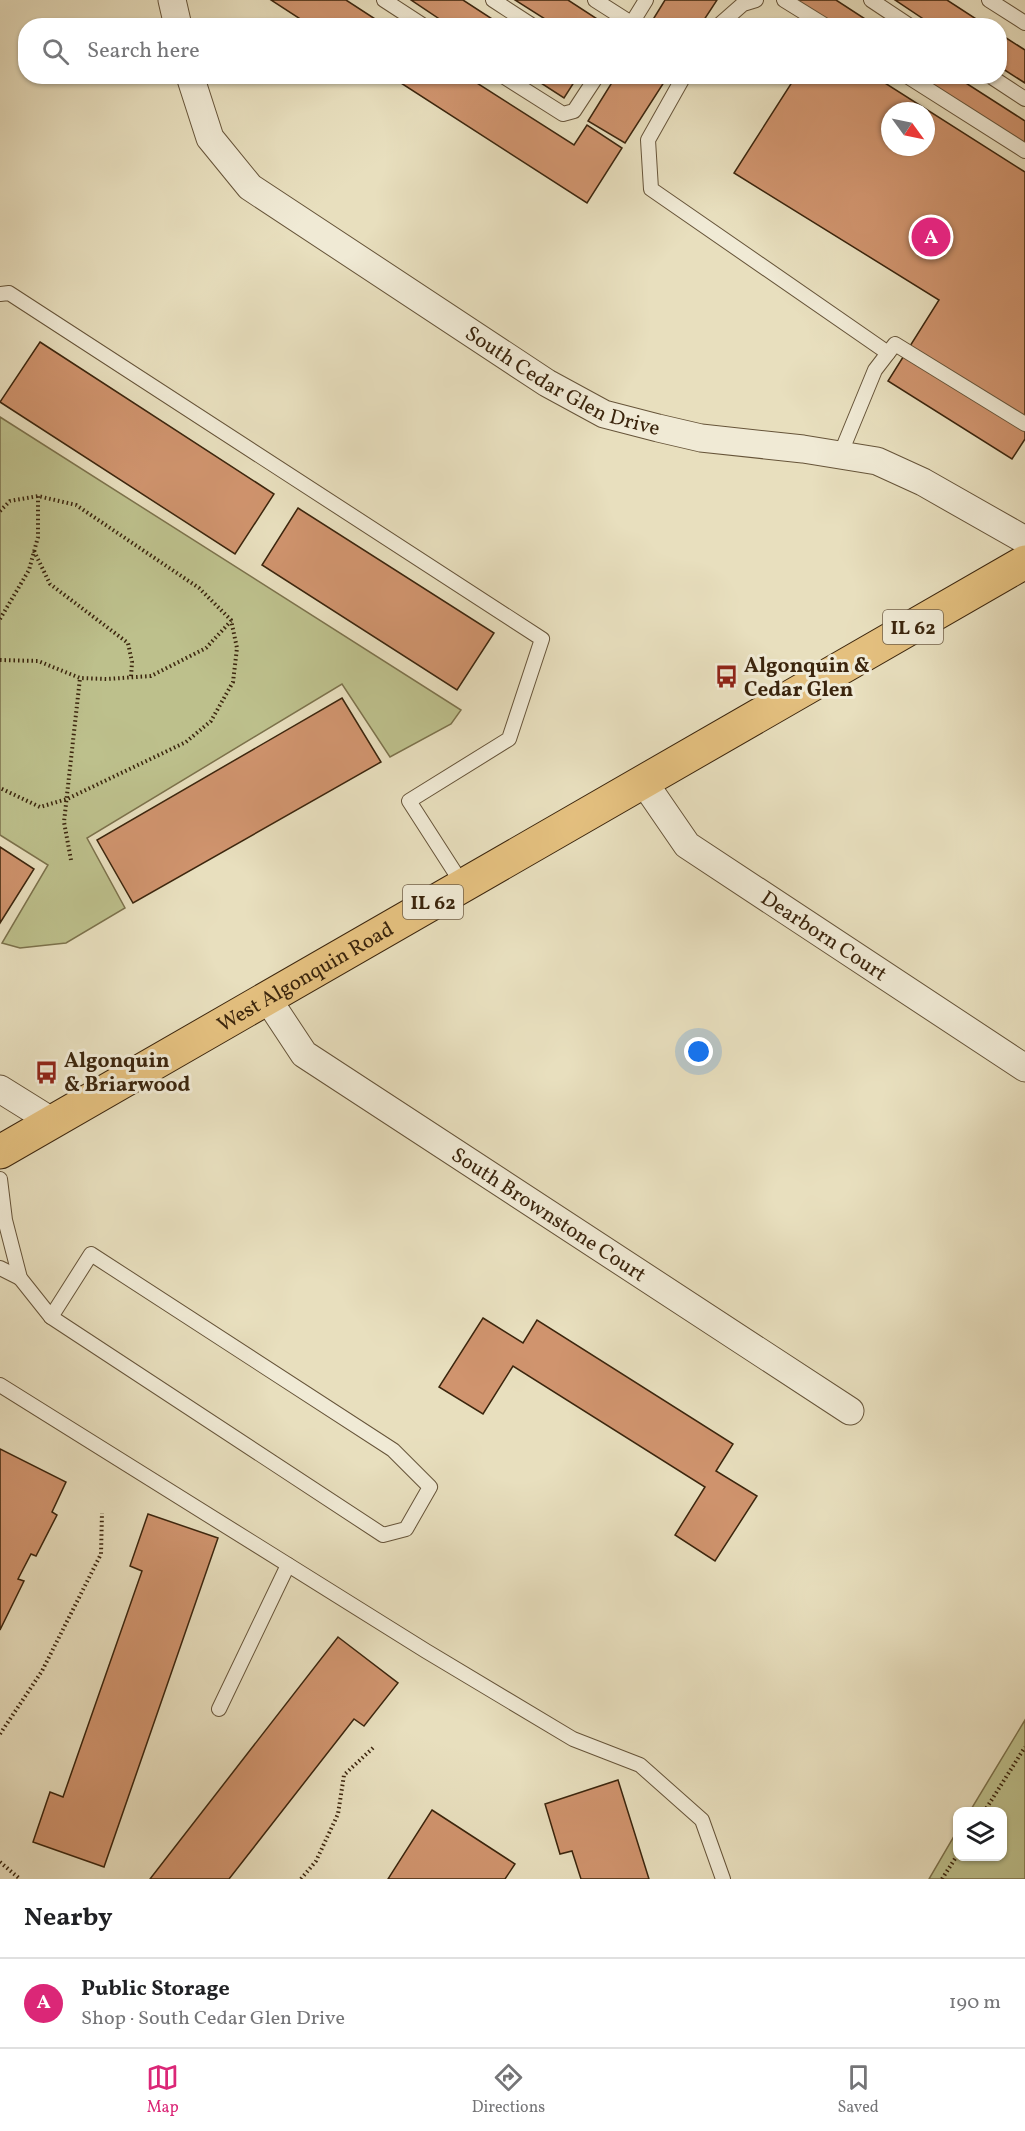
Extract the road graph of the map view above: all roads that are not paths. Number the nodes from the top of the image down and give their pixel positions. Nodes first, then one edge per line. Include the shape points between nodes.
1 (172, 0) edge
2 (384, 0) edge
3 (493, 0) edge
4 (595, 0) edge
5 (646, 0) edge
6 (756, 0) edge
7 (784, 0) edge
8 (871, 0) edge
9 (989, 0) edge
10 (176, 18) edge
11 (412, 18) edge
12 (521, 18) edge
13 (622, 18) edge
14 (635, 18) edge
15 (727, 18) edge
16 (813, 18) edge
17 (898, 18) edge
18 (1025, 23) edge
19 (193, 84) edge
20 (516, 84) edge
21 (592, 84) edge
22 (680, 84) edge
23 (920, 84) edge
24 (1002, 84) edge
25 (1025, 99) edge
26 (1025, 151) edge
27 (0, 294) edge
28 (888, 353) junction
29 (1025, 424) edge
30 (840, 455) junction
31 (1025, 540) edge
32 (1025, 562) edge
33 (643, 781) junction
34 (463, 885) junction
35 (267, 998) junction
36 (1025, 1068) edge
37 (0, 1089) edge
38 (53, 1122) junction
39 (0, 1152) edge
40 (0, 1179) edge
41 (0, 1268) edge
42 (20, 1278) junction
43 (51, 1317) junction
44 (0, 1384) edge
45 (850, 1411) dead end
46 (288, 1565) junction
47 (219, 1709) dead end
48 (723, 1879) edge

1 - 10 street
2 - 11 lane
3 - 12 lane
4 - 13 lane
5 - 14 lane
6 - 15 lane via 743,4
7 - 16 lane
8 - 17 lane
9 - 18 lane
19 - 30 street, South Cedar Glen Drive via 210,138 250,187 547,383 604,414 658,428 701,438
20 - 21 lane via 563,114 574,111
22 - 28 lane via 648,140 651,189
23 - 26 lane
24 - 25 lane
27 - 34 lane via 9,293 542,639 509,739 409,801
28 - 29 lane via 895,344
28 - 30 lane via 875,370
30 - 31 street, South Cedar Glen Drive via 877,461 923,482
32 - 33 main road, IL 62
33 - 34 main road, West Algonquin Road / IL 62
33 - 36 street, Dearborn Court via 687,845
34 - 35 main road, West Algonquin Road / IL 62
35 - 38 main road, West Algonquin Road / IL 62
35 - 45 street, South Brownstone Court via 304,1054
37 - 38 street
38 - 39 main road, West Algonquin Road / IL 62
40 - 42 lane via 5,1220
41 - 42 lane
42 - 43 lane
43 - 43 lane via 383,1535 406,1529 430,1486 393,1450 91,1254
44 - 46 lane
46 - 47 lane
46 - 48 lane via 573,1739 640,1765 702,1820

